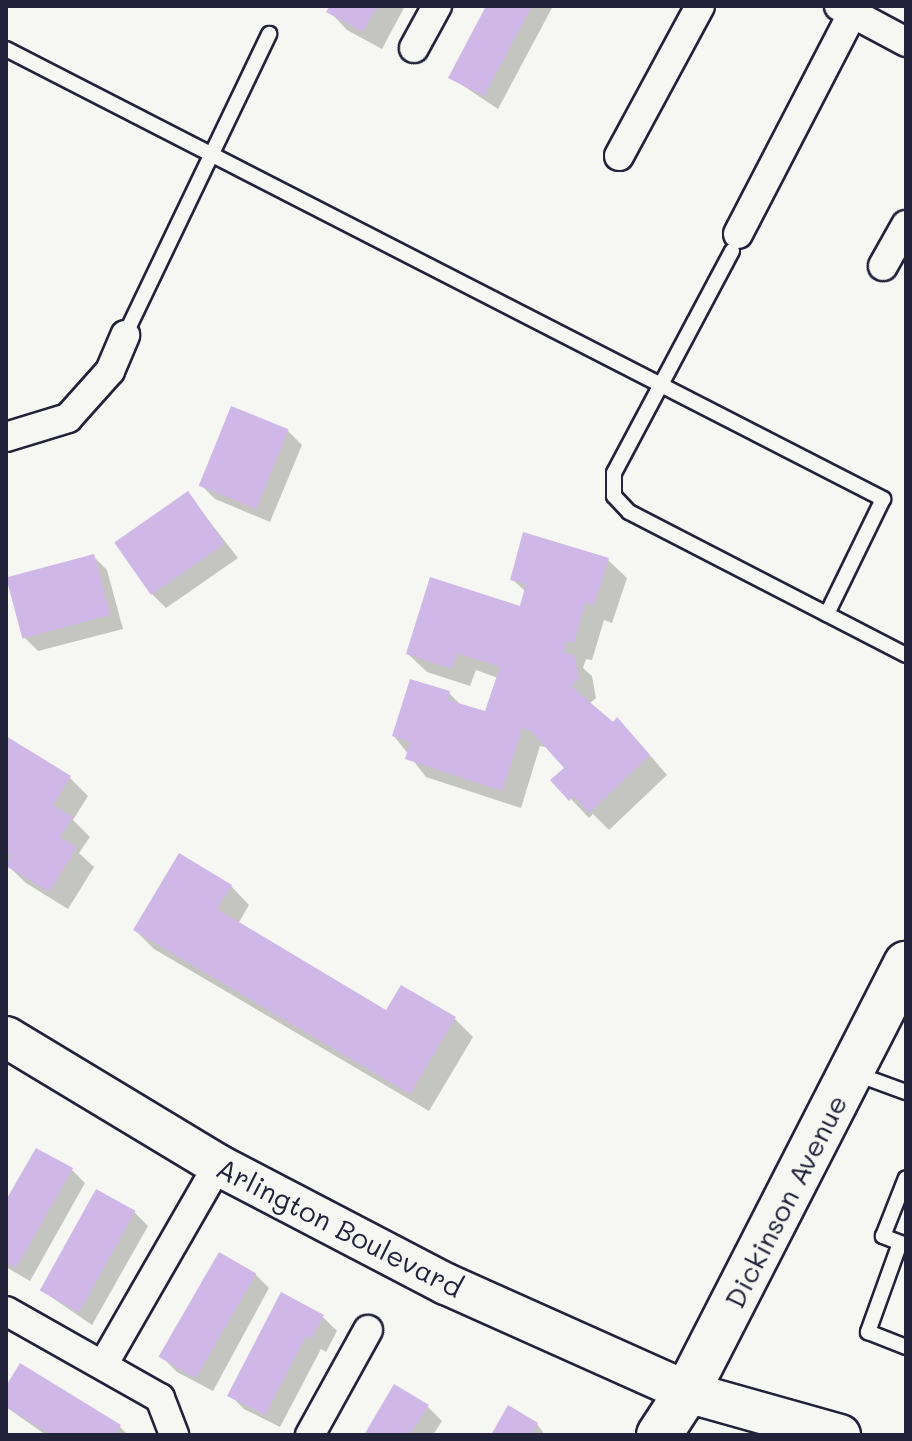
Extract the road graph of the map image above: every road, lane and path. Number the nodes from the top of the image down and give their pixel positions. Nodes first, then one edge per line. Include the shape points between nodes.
1 (437, 6) edge
2 (700, 6) edge
3 (849, 8) edge
4 (269, 34) dead end
5 (906, 42) edge
6 (414, 48) dead end
7 (6, 49) edge
8 (211, 156) junction
9 (619, 156) dead end
10 (906, 225) edge
11 (735, 242) joint
12 (883, 266) dead end
13 (125, 335) joint
14 (660, 386) junction
15 (6, 437) edge
16 (827, 614) junction
17 (906, 655) edge
18 (906, 964) edge
19 (6, 1037) edge
20 (852, 1072) junction
21 (906, 1092) edge
22 (218, 1165) junction
23 (906, 1178) edge
24 (903, 1244) edge
25 (6, 1311) edge
26 (368, 1330) dead end
27 (906, 1347) edge
28 (103, 1365) junction
29 (687, 1392) junction
30 (174, 1435) edge
31 (310, 1435) edge
32 (659, 1435) edge
33 (840, 1435) edge

1 - 6 street
2 - 9 street
3 - 5 street
3 - 11 street
4 - 8 lane
7 - 8 lane
8 - 13 lane
8 - 14 lane
10 - 12 street
11 - 14 lane
13 - 15 street via 110,371 68,418
14 - 16 lane via 614,473 614,496 629,512
14 - 16 lane via 883,499
16 - 17 lane
18 - 20 main road, Dickinson Avenue
19 - 22 main road, Arlington Boulevard
20 - 21 lane
20 - 29 main road, Dickinson Avenue
22 - 28 street
22 - 29 main road, Arlington Boulevard via 446,1284
23 - 24 lane via 883,1236
24 - 27 lane via 868,1332
25 - 28 street
26 - 31 street
28 - 30 street via 160,1398
29 - 32 main road, Dickinson Avenue
29 - 33 main road, Arlington Boulevard

